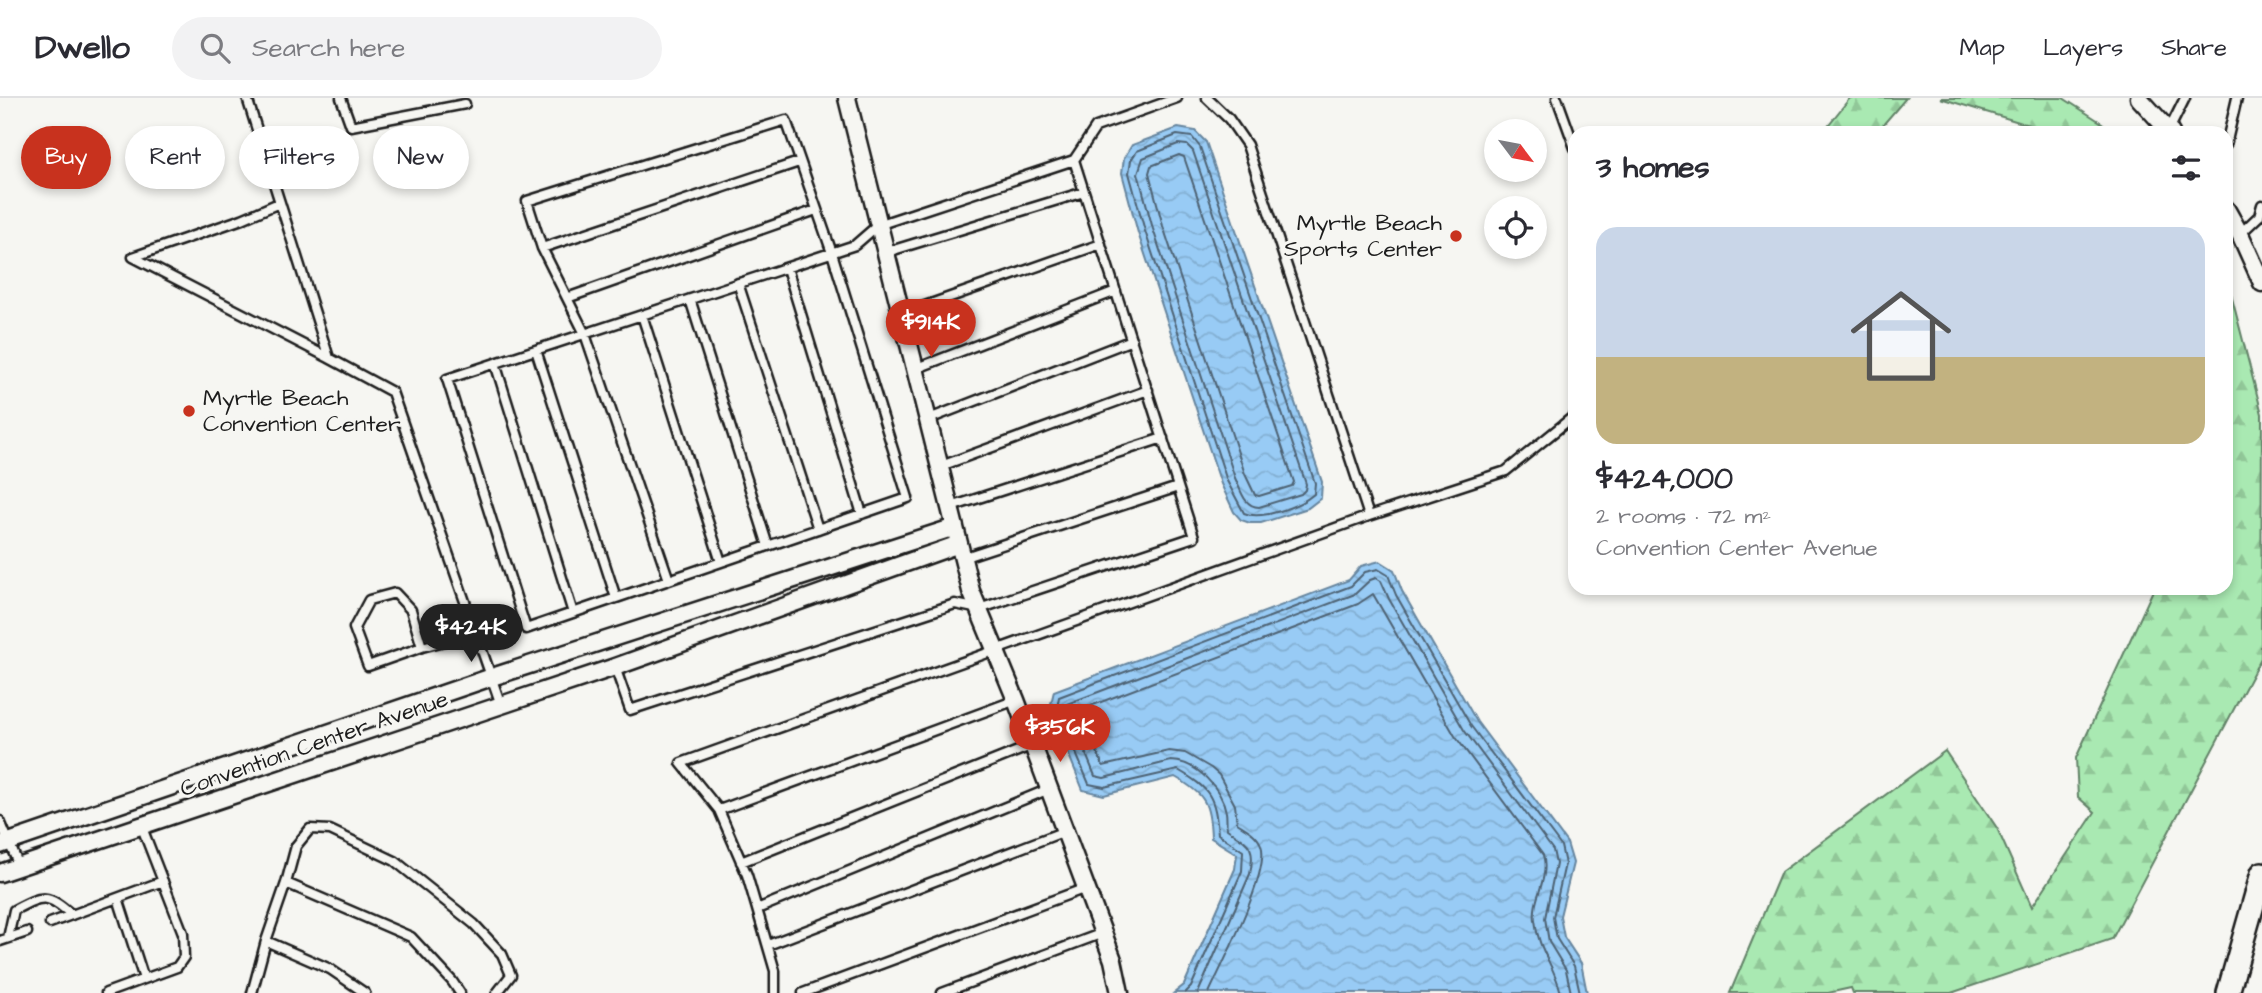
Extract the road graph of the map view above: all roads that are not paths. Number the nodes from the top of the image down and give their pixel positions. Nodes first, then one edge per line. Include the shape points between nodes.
1 (247, 98) edge
2 (341, 98) edge
3 (847, 98) edge
4 (1177, 98) edge
5 (1207, 98) edge
6 (1557, 98) edge
7 (2139, 98) edge
8 (2185, 98) edge
9 (2237, 98) edge
10 (465, 104) dead end
11 (2165, 126) edge
12 (2172, 126) edge
13 (2230, 126) edge
14 (1568, 129) edge
15 (1074, 160) junction
16 (799, 162) junction
17 (1084, 192) junction
18 (279, 203) junction
19 (2262, 205) edge
20 (816, 210) junction
21 (2233, 222) edge
22 (878, 225) junction
23 (2240, 234) junction
24 (1101, 244) junction
25 (542, 248) junction
26 (887, 252) junction
27 (832, 253) junction
28 (787, 268) junction
29 (738, 283) junction
30 (2262, 283) edge
31 (1116, 291) junction
32 (566, 298) junction
33 (690, 299) junction
34 (902, 314) junction
35 (642, 315) junction
36 (584, 334) junction
37 (1132, 340) junction
38 (536, 350) junction
39 (329, 358) junction
40 (495, 363) junction
41 (915, 369) junction
42 (1147, 390) junction
43 (929, 419) junction
44 (1568, 421) edge
45 (1163, 438) junction
46 (941, 466) junction
47 (1178, 486) junction
48 (951, 507) junction
49 (862, 514) junction
50 (1369, 516) junction
51 (955, 527) junction
52 (818, 529) junction
53 (768, 546) junction
54 (960, 551) junction
55 (721, 562) junction
56 (669, 580) junction
57 (616, 598) junction
58 (979, 609) junction
59 (573, 613) junction
60 (474, 633) junction
61 (422, 647) junction
62 (996, 649) junction
63 (615, 667) junction
64 (489, 678) junction
65 (1016, 699) junction
66 (500, 705) junction
67 (1033, 745) junction
68 (1049, 789) junction
69 (719, 810) junction
70 (0, 821) edge
71 (141, 825) junction
72 (1065, 831) junction
73 (4, 843) edge
74 (741, 862) junction
75 (19, 866) junction
76 (0, 873) edge
77 (2262, 873) edge
78 (163, 881) junction
79 (286, 883) junction
80 (1086, 888) junction
81 (118, 898) junction
82 (757, 909) junction
83 (72, 915) junction
84 (50, 923) dead end
85 (27, 932) dead end
86 (1103, 933) junction
87 (4, 940) edge
88 (266, 941) junction
89 (768, 945) junction
90 (144, 979) junction
91 (254, 992) edge
92 (106, 993) edge
93 (365, 993) edge
94 (460, 993) edge
95 (497, 993) edge
96 (775, 993) edge
97 (803, 993) edge
98 (942, 993) edge
99 (1120, 993) edge
100 (2228, 993) edge

1 - 18 lane
2 - 10 lane via 351,126
3 - 22 street
4 - 15 lane via 1096,128
5 - 50 lane via 1247,145
6 - 14 lane
7 - 11 street
8 - 12 lane
9 - 13 lane
15 - 17 lane
15 - 22 lane
16 - 20 lane
16 - 25 lane
16 - 25 lane via 786,120 527,201
17 - 24 lane
17 - 26 lane
18 - 39 lane
18 - 39 lane via 134,257
19 - 23 lane via 2259,216
20 - 27 lane
20 - 32 lane
21 - 23 street
22 - 26 street
22 - 27 lane via 855,245
23 - 30 street
24 - 31 lane
24 - 34 lane
25 - 32 lane
26 - 34 street
27 - 28 lane
27 - 49 lane via 908,498
28 - 29 lane
28 - 49 lane
29 - 33 lane
29 - 52 lane
31 - 37 lane
31 - 41 lane
32 - 36 lane
33 - 35 lane
33 - 53 lane
34 - 41 street
35 - 36 lane
35 - 55 lane
36 - 38 lane
36 - 56 lane
37 - 42 lane
37 - 43 lane
38 - 40 lane
38 - 57 lane
39 - 60 lane via 392,392
40 - 59 lane
40 - 59 lane via 447,379 526,629
41 - 43 street
42 - 45 lane
42 - 46 lane
43 - 46 street
44 - 50 lane via 1506,471
45 - 47 lane
45 - 48 lane
46 - 48 street
47 - 54 lane
47 - 58 lane via 1194,537
48 - 51 street
49 - 52 lane
50 - 62 lane
51 - 54 street
51 - 64 street, Convention Center Avenue
52 - 53 lane
53 - 55 lane
54 - 58 street
54 - 63 street, Convention Center Avenue
55 - 56 lane
56 - 57 lane
57 - 59 lane
58 - 62 street
58 - 63 lane via 954,604 630,710
60 - 61 lane
60 - 64 lane
61 - 61 lane via 411,610 395,593 369,600 355,628 368,666
62 - 65 street
62 - 69 lane via 681,763
63 - 66 street, Convention Center Avenue
64 - 66 lane
64 - 73 street, Convention Center Avenue
65 - 67 street
65 - 69 lane
66 - 71 street, Convention Center Avenue
67 - 68 street
67 - 74 lane
68 - 72 street
68 - 82 lane
69 - 74 lane
70 - 73 lane
71 - 75 street, Convention Center Avenue
71 - 78 lane
72 - 80 street
72 - 89 lane
73 - 75 lane
74 - 82 lane
75 - 76 street, Convention Center Avenue
77 - 100 main road
78 - 81 lane
78 - 90 lane via 183,933 184,957 177,967
79 - 88 lane
79 - 94 lane via 411,937
79 - 95 lane via 296,846 310,829 330,831 395,861 474,924 502,954 511,975
80 - 86 street
80 - 97 lane
81 - 83 lane
81 - 90 lane
82 - 89 lane
83 - 84 lane
83 - 87 lane via 43,897 26,903 14,910
85 - 87 lane
86 - 98 lane
86 - 99 street
88 - 91 lane
88 - 93 lane via 330,969
89 - 96 lane
90 - 92 lane

